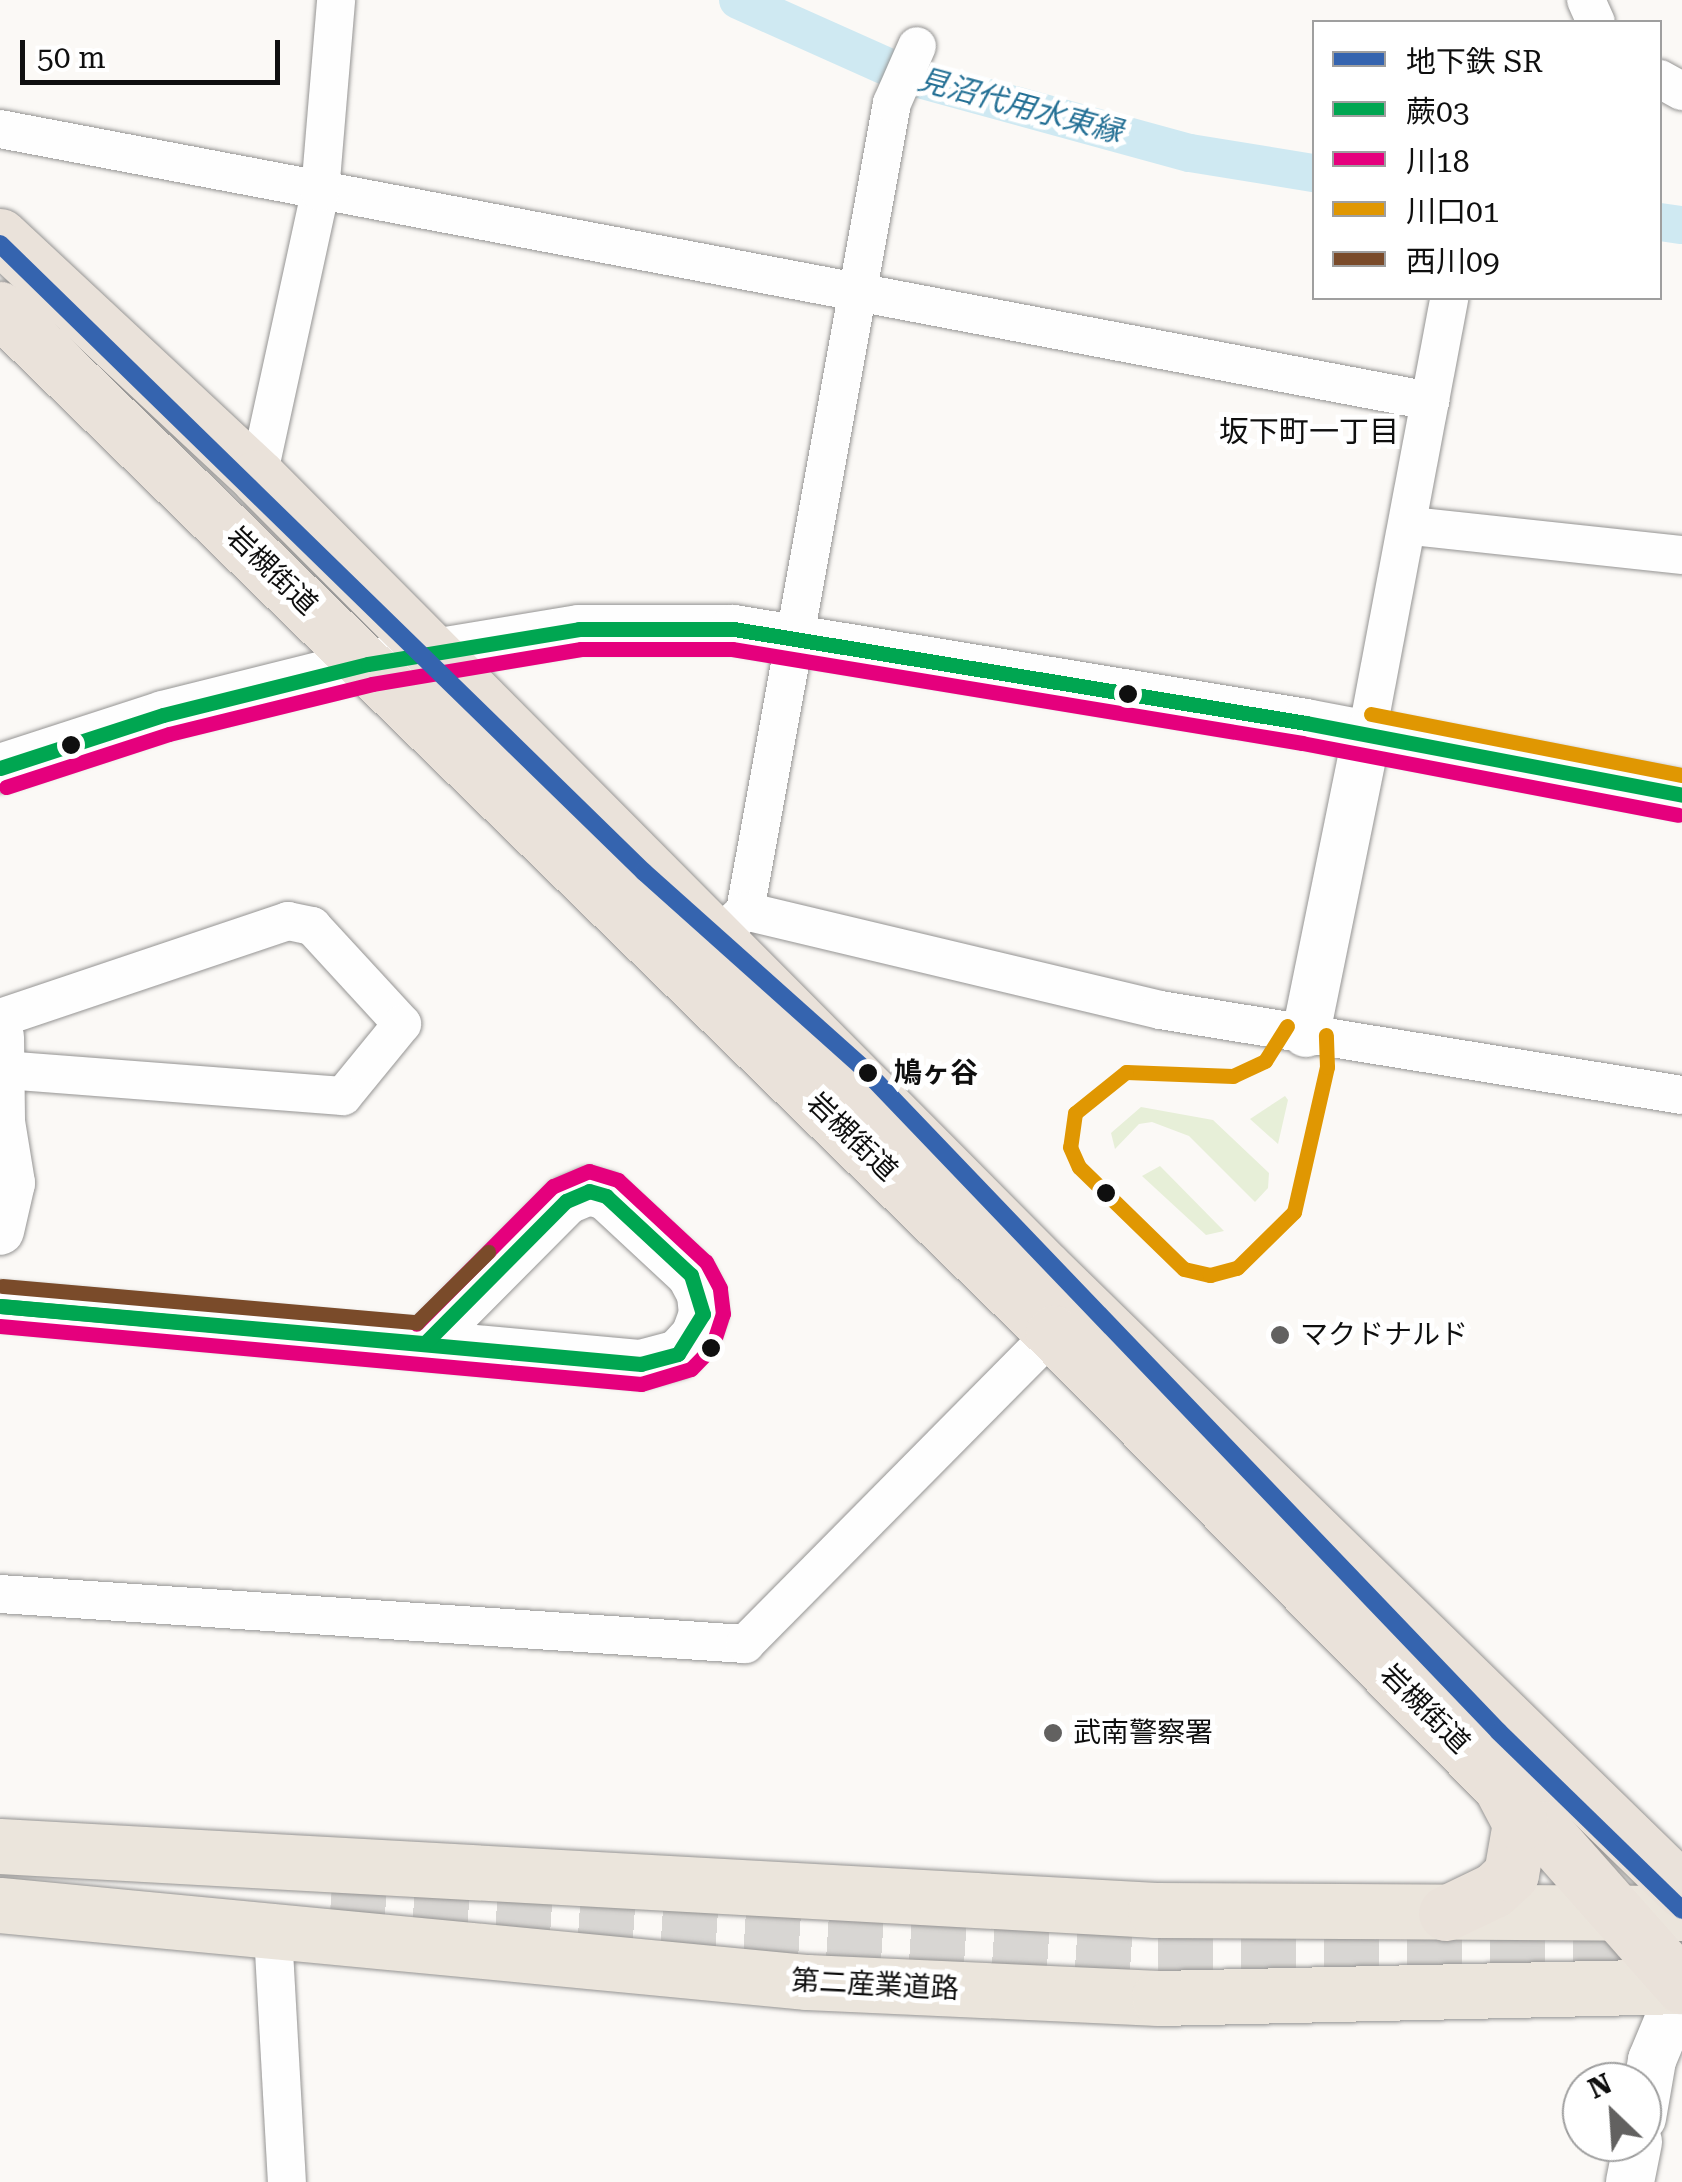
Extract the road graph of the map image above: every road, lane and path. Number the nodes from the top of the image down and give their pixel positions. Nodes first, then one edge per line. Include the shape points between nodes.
1 (336, 0) edge
2 (917, 46) dead end
3 (0, 129) edge
4 (320, 192) junction
5 (0, 236) edge
6 (858, 292) junction
7 (1449, 300) edge
8 (0, 309) edge
9 (1430, 401) junction
10 (258, 477) junction
11 (1411, 526) junction
12 (1682, 555) edge
13 (793, 634) junction
14 (433, 653) junction
15 (368, 664) junction
16 (1367, 734) junction
17 (0, 768) edge
18 (1682, 795) edge
19 (730, 925) junction
20 (0, 1018) edge
21 (1306, 1033) junction
22 (2, 1054) edge
23 (1682, 1095) edge
24 (0, 1231) edge
25 (0, 1306) edge
26 (1067, 1319) junction
27 (425, 1343) junction
28 (0, 1594) edge
29 (1498, 1784) junction
30 (0, 1846) edge
31 (75, 1850) junction
32 (1682, 1890) edge
33 (0, 1905) edge
34 (1446, 1912) junction
35 (70, 1913) junction
36 (1618, 1913) junction
37 (1682, 1913) edge
38 (274, 1933) junction
39 (1682, 1987) edge
40 (1652, 2062) edge
41 (287, 2182) edge

1 - 4 street
2 - 6 street via 892,103
3 - 4 street
4 - 6 street
4 - 10 street
5 - 10 highway, 岩槻街道
6 - 9 street
6 - 13 street
7 - 9 street
8 - 15 highway, 岩槻街道
9 - 11 street
10 - 14 highway, 岩槻街道
11 - 12 street
11 - 16 street
13 - 14 street via 579,630
13 - 16 street
13 - 19 street
14 - 15 street
14 - 19 highway, 岩槻街道
15 - 17 street via 163,715
15 - 26 highway, 岩槻街道
16 - 18 street
16 - 21 street
19 - 21 street
19 - 26 highway, 岩槻街道
20 - 22 street via 288,922 312,926 402,1024 343,1096
21 - 23 street
22 - 24 street via 1,1122 11,1183
25 - 27 street
26 - 28 street via 745,1644
26 - 29 highway, 岩槻街道
26 - 32 highway, 岩槻街道
27 - 27 street via 566,1201 589,1192 606,1196 691,1275 701,1294 703,1314 694,1336 660,1362
29 - 34 highway via 1520,1824 1511,1874 1494,1890
29 - 36 highway, 岩槻街道
30 - 31 main road, 第二産業道路
31 - 34 main road, 第二産業道路 via 1155,1910
31 - 35 main road, 第二産業道路 via 331,1897
33 - 35 main road, 第二産業道路
34 - 36 main road, 第二産業道路
35 - 38 main road, 第二産業道路
36 - 37 main road, 第二産業道路
36 - 39 highway, 岩槻街道
38 - 39 main road, 第二産業道路 via 806,1982 1159,1998
38 - 41 street
39 - 40 street

